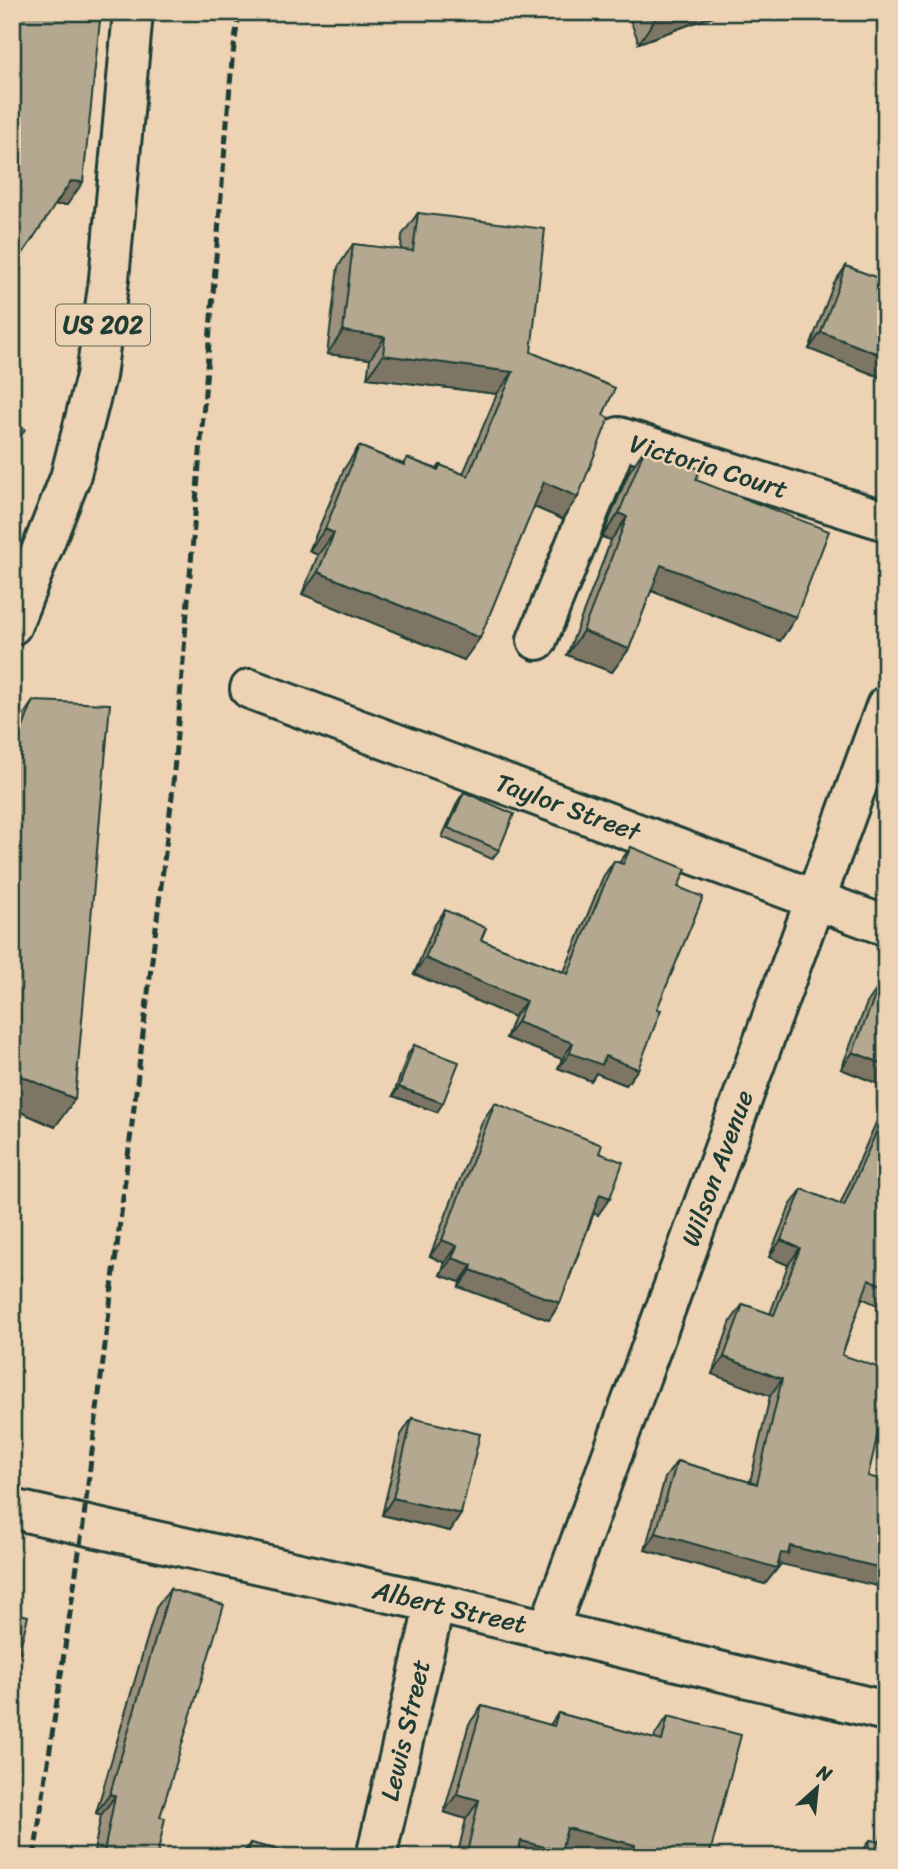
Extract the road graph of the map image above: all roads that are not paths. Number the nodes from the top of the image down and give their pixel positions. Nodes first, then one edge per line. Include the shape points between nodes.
1 (133, 12) edge
2 (886, 521) edge
3 (12, 625) edge
4 (537, 640) dead end
5 (250, 689) dead end
6 (886, 706) edge
7 (816, 899) junction
8 (886, 926) edge
9 (12, 1509) edge
10 (435, 1603) junction
11 (548, 1630) junction
12 (886, 1711) edge
13 (376, 1857) edge

1 - 3 main road, US 202 via 96,376 70,478
2 - 4 main road, Victoria Court via 619,437
5 - 7 main road, Taylor Street
6 - 7 main road, Wilson Avenue
7 - 8 main road, Taylor Street
7 - 11 main road, Wilson Avenue
9 - 10 main road, Albert Street
10 - 11 main road, Albert Street
10 - 13 main road, Lewis Street
11 - 12 main road, Albert Street

